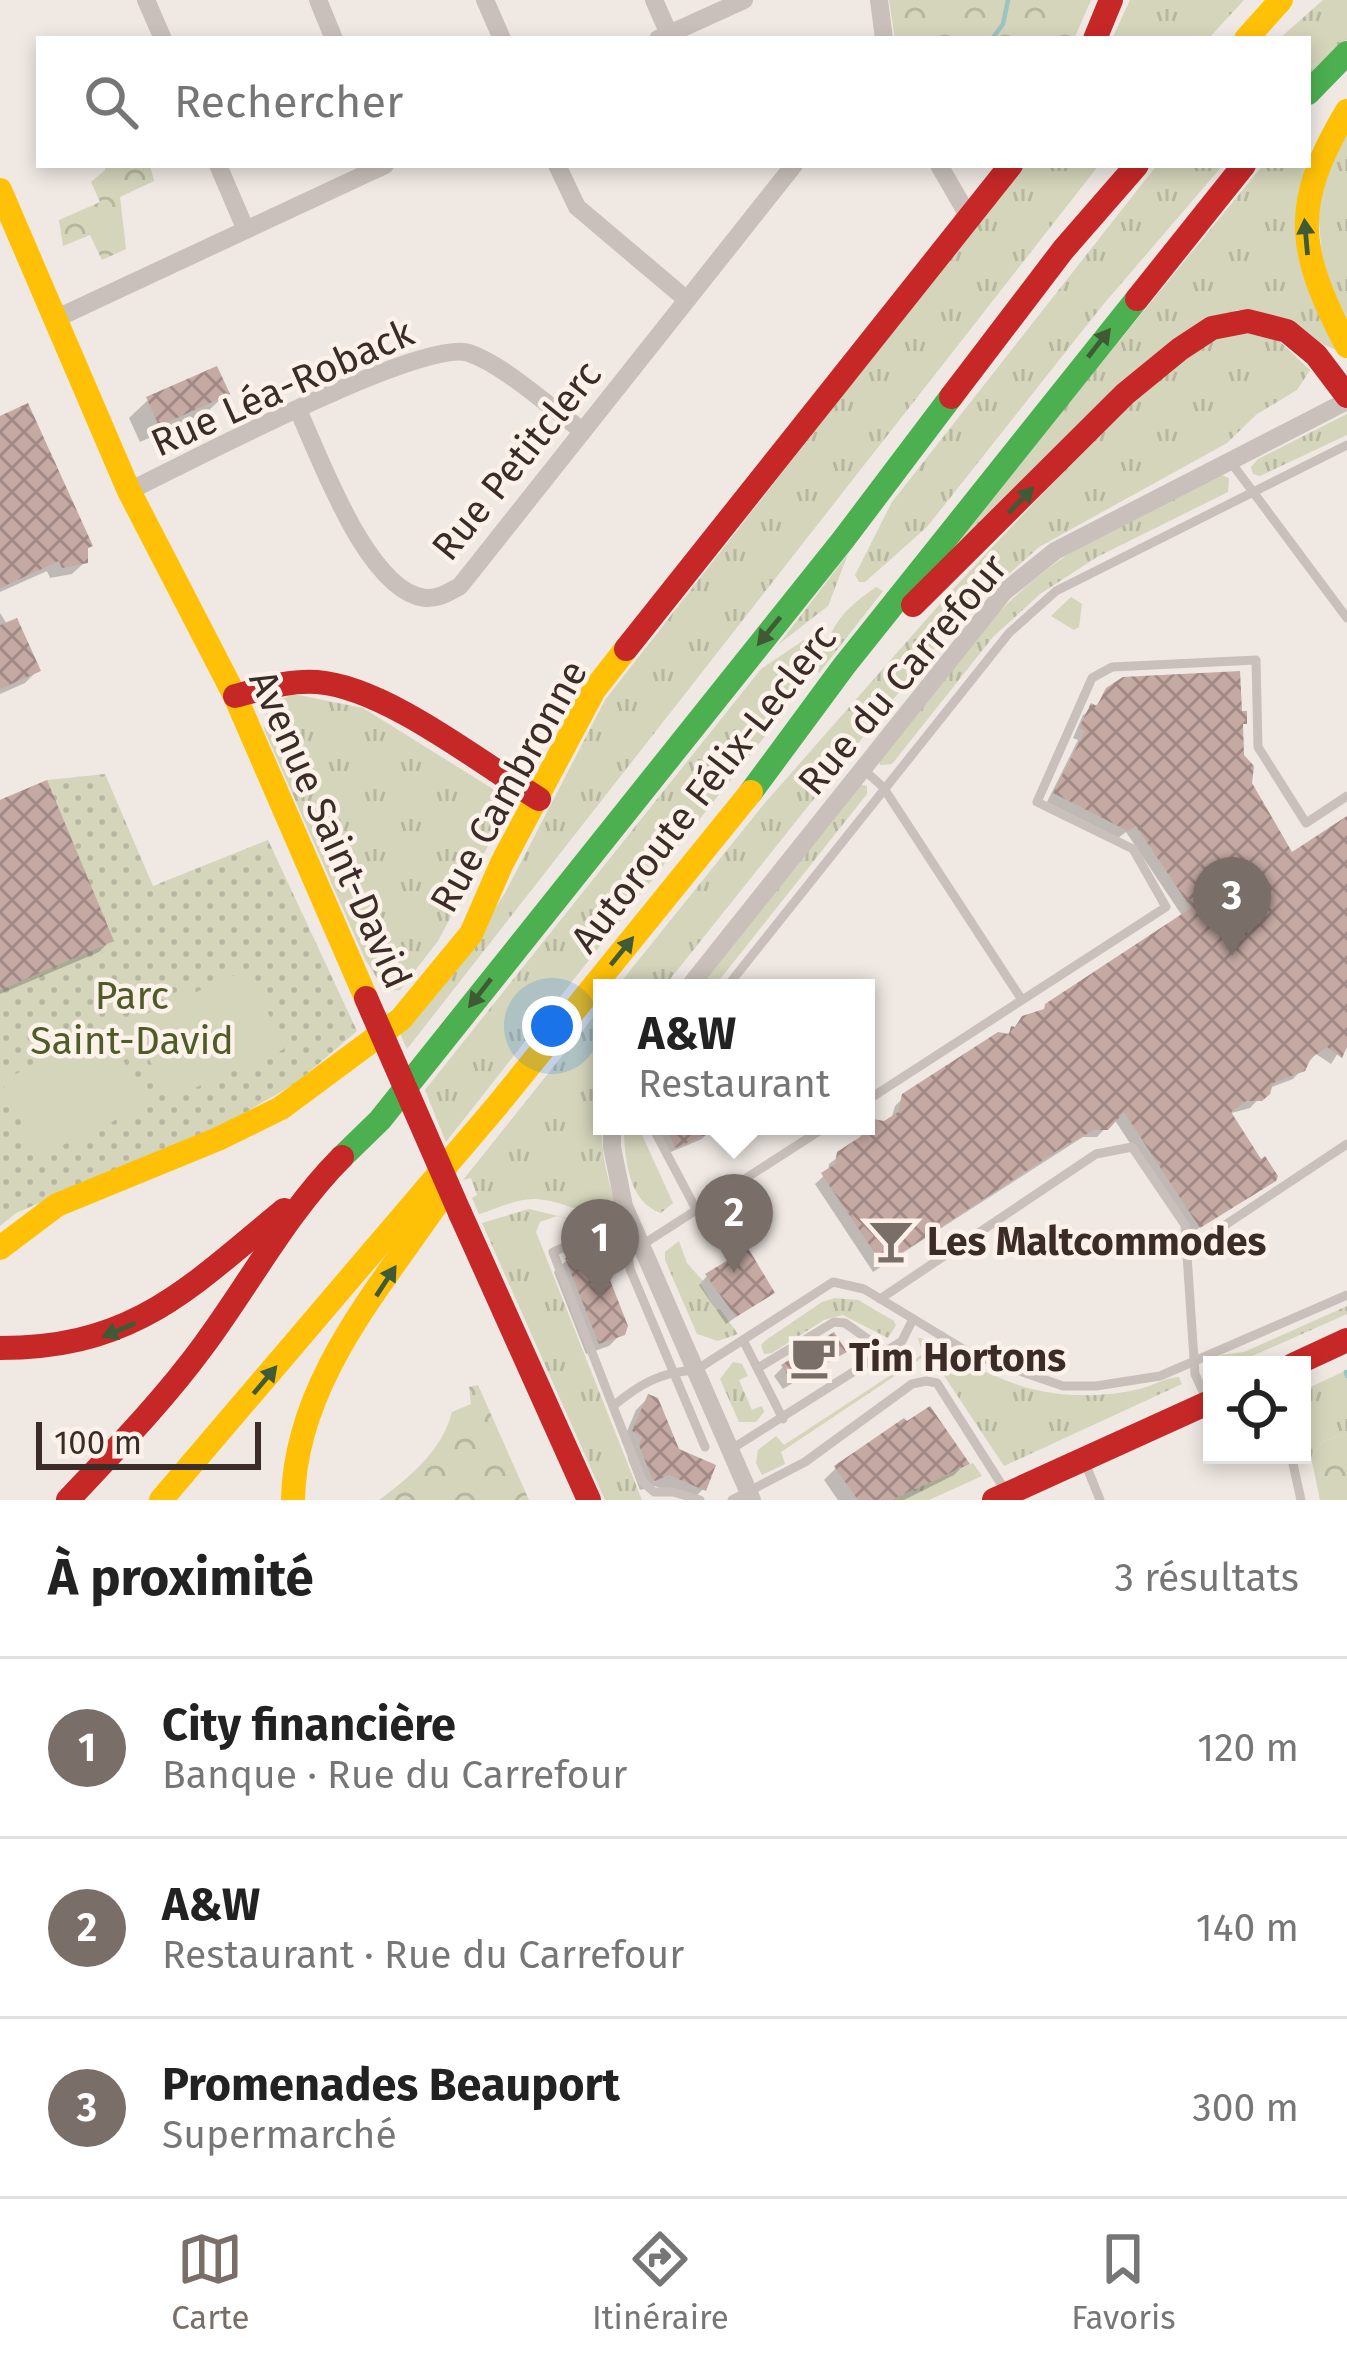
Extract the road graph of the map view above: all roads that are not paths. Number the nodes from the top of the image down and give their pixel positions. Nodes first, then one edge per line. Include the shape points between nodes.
1 (146, 0) edge
2 (317, 0) edge
3 (484, 0) edge
4 (654, 0) edge
5 (745, 0) edge
6 (879, 0) edge
7 (1111, 0) edge
8 (1281, 0) edge
9 (162, 36) edge
10 (333, 36) edge
11 (501, 36) edge
12 (663, 36) edge
13 (884, 36) edge
14 (1096, 36) edge
15 (1249, 36) edge
16 (1347, 53) edge
17 (1311, 89) edge
18 (1347, 111) edge
19 (219, 168) edge
20 (378, 168) edge
21 (558, 168) edge
22 (792, 168) edge
23 (941, 168) edge
24 (1008, 168) edge
25 (1134, 168) edge
26 (1242, 168) edge
27 (0, 190) edge
28 (970, 219) junction
29 (245, 228) junction
30 (687, 300) junction
31 (56, 320) junction
32 (1347, 346) edge
33 (1347, 398) edge
34 (298, 410) junction
35 (583, 431) junction
36 (1347, 445) edge
37 (1230, 461) junction
38 (1251, 490) junction
39 (129, 491) junction
40 (1347, 618) edge
41 (844, 666) junction
42 (235, 696) junction
43 (863, 769) junction
44 (884, 787) junction
45 (1347, 796) edge
46 (538, 800) junction
47 (600, 979) edge
48 (695, 979) edge
49 (734, 979) edge
50 (593, 987) edge
51 (1022, 1000) junction
52 (875, 1095) edge
53 (496, 1107) junction
54 (612, 1135) edge
55 (657, 1135) edge
56 (813, 1135) edge
57 (1347, 1144) edge
58 (314, 1186) junction
59 (697, 1211) junction
60 (0, 1248) edge
61 (1189, 1249) junction
62 (635, 1250) junction
63 (1347, 1295) edge
64 (880, 1299) junction
65 (913, 1318) junction
66 (743, 1340) junction
67 (1347, 1340) edge
68 (0, 1348) edge
69 (886, 1352) junction
70 (1311, 1357) edge
71 (1193, 1361) junction
72 (758, 1369) junction
73 (695, 1370) junction
74 (673, 1372) junction
75 (1203, 1389) edge
76 (1203, 1405) edge
77 (613, 1406) junction
78 (783, 1419) junction
79 (717, 1420) junction
80 (697, 1429) junction
81 (705, 1447) dead end
82 (730, 1450) junction
83 (1084, 1460) junction
84 (1293, 1464) edge
85 (672, 1496) edge
86 (744, 1497) edge
87 (1001, 1497) edge
88 (68, 1500) edge
89 (161, 1500) edge
90 (293, 1500) edge
91 (589, 1500) edge
92 (700, 1500) edge
93 (1100, 1500) edge
94 (1301, 1500) edge

1 - 9 street
2 - 10 street
3 - 11 street
4 - 12 street
5 - 12 street
6 - 13 street
7 - 14 main road
8 - 15 main road
16 - 17 main road
32 -> 18 main road via 1303,241 1312,180
19 - 29 street
20 - 29 street
21 - 30 street via 577,207
22 - 30 street, Rue Petitclerc
23 - 28 street
24 - 28 main road, Rue Cambronne
25 -> 58 main road, Autoroute Félix-Leclerc via 380,1120
41 -> 26 main road, Autoroute Félix-Leclerc
27 - 31 main road, Avenue Saint-David
28 - 46 main road, Rue Cambronne via 594,690
29 - 31 street
30 - 35 street, Rue Petitclerc
31 - 39 main road, Avenue Saint-David
33 - 37 street, Rue du Carrefour
41 -> 33 main road via 957,567 1114,402 1220,325 1276,326 1316,355
34 - 35 street, Rue Léa-Roback via 421,357 465,351
34 - 35 street, Rue Petitclerc via 356,537 371,559 424,598 460,586
34 - 39 street, Rue Léa-Roback
36 - 38 lane
37 - 38 lane
37 - 43 street, Rue du Carrefour via 1055,550 1004,592
38 - 40 lane
38 - 44 lane via 1055,591 1009,633
39 - 42 main road, Avenue Saint-David
47 -> 41 main road, Autoroute Félix-Leclerc
42 - 46 main road via 288,682 358,691
42 - 91 main road, Avenue Saint-David, bridge
43 - 44 lane
43 - 48 street, Rue du Carrefour
44 - 49 lane
44 - 51 lane
45 - 51 lane via 1306,823 1258,747 1256,660 1112,667 1092,678 1037,802 1133,849 1166,907
46 - 60 main road, Rue Cambronne via 471,934 401,1019 281,1108 57,1205
53 -> 50 main road, Autoroute Félix-Leclerc
51 - 52 lane
89 -> 53 main road, Autoroute Félix-Leclerc
90 -> 53 main road via 297,1442 316,1387
54 - 62 street
55 - 59 lane
56 - 59 lane
57 - 61 lane
58 -> 68 main road via 169,1305 124,1330 35,1351
58 - 88 main road, Autoroute Félix-Leclerc via 203,1347
59 - 62 lane
61 - 64 lane via 1185,1225 1132,1148 1096,1154
61 - 71 lane
62 - 73 street
62 - 74 lane via 630,1269
62 - 77 lane via 589,1237 553,1252
63 - 71 lane
64 - 65 lane
64 - 66 lane via 833,1282
65 - 69 lane
65 - 71 lane via 973,1355 1063,1386 1160,1376
66 - 72 lane
66 - 73 lane
67 - 70 main road
69 - 72 lane via 834,1322
69 - 78 lane
71 - 75 lane
72 - 78 lane
73 - 74 lane
73 - 79 street
74 - 77 lane via 642,1382
74 - 80 lane
76 - 83 main road
77 - 85 lane via 642,1481
78 - 82 lane
79 - 80 lane
79 - 82 street
80 - 81 lane
82 - 86 street
83 - 87 main road
83 - 93 lane
84 - 94 lane
85 - 92 lane
86 - 87 lane via 926,1381 937,1383

